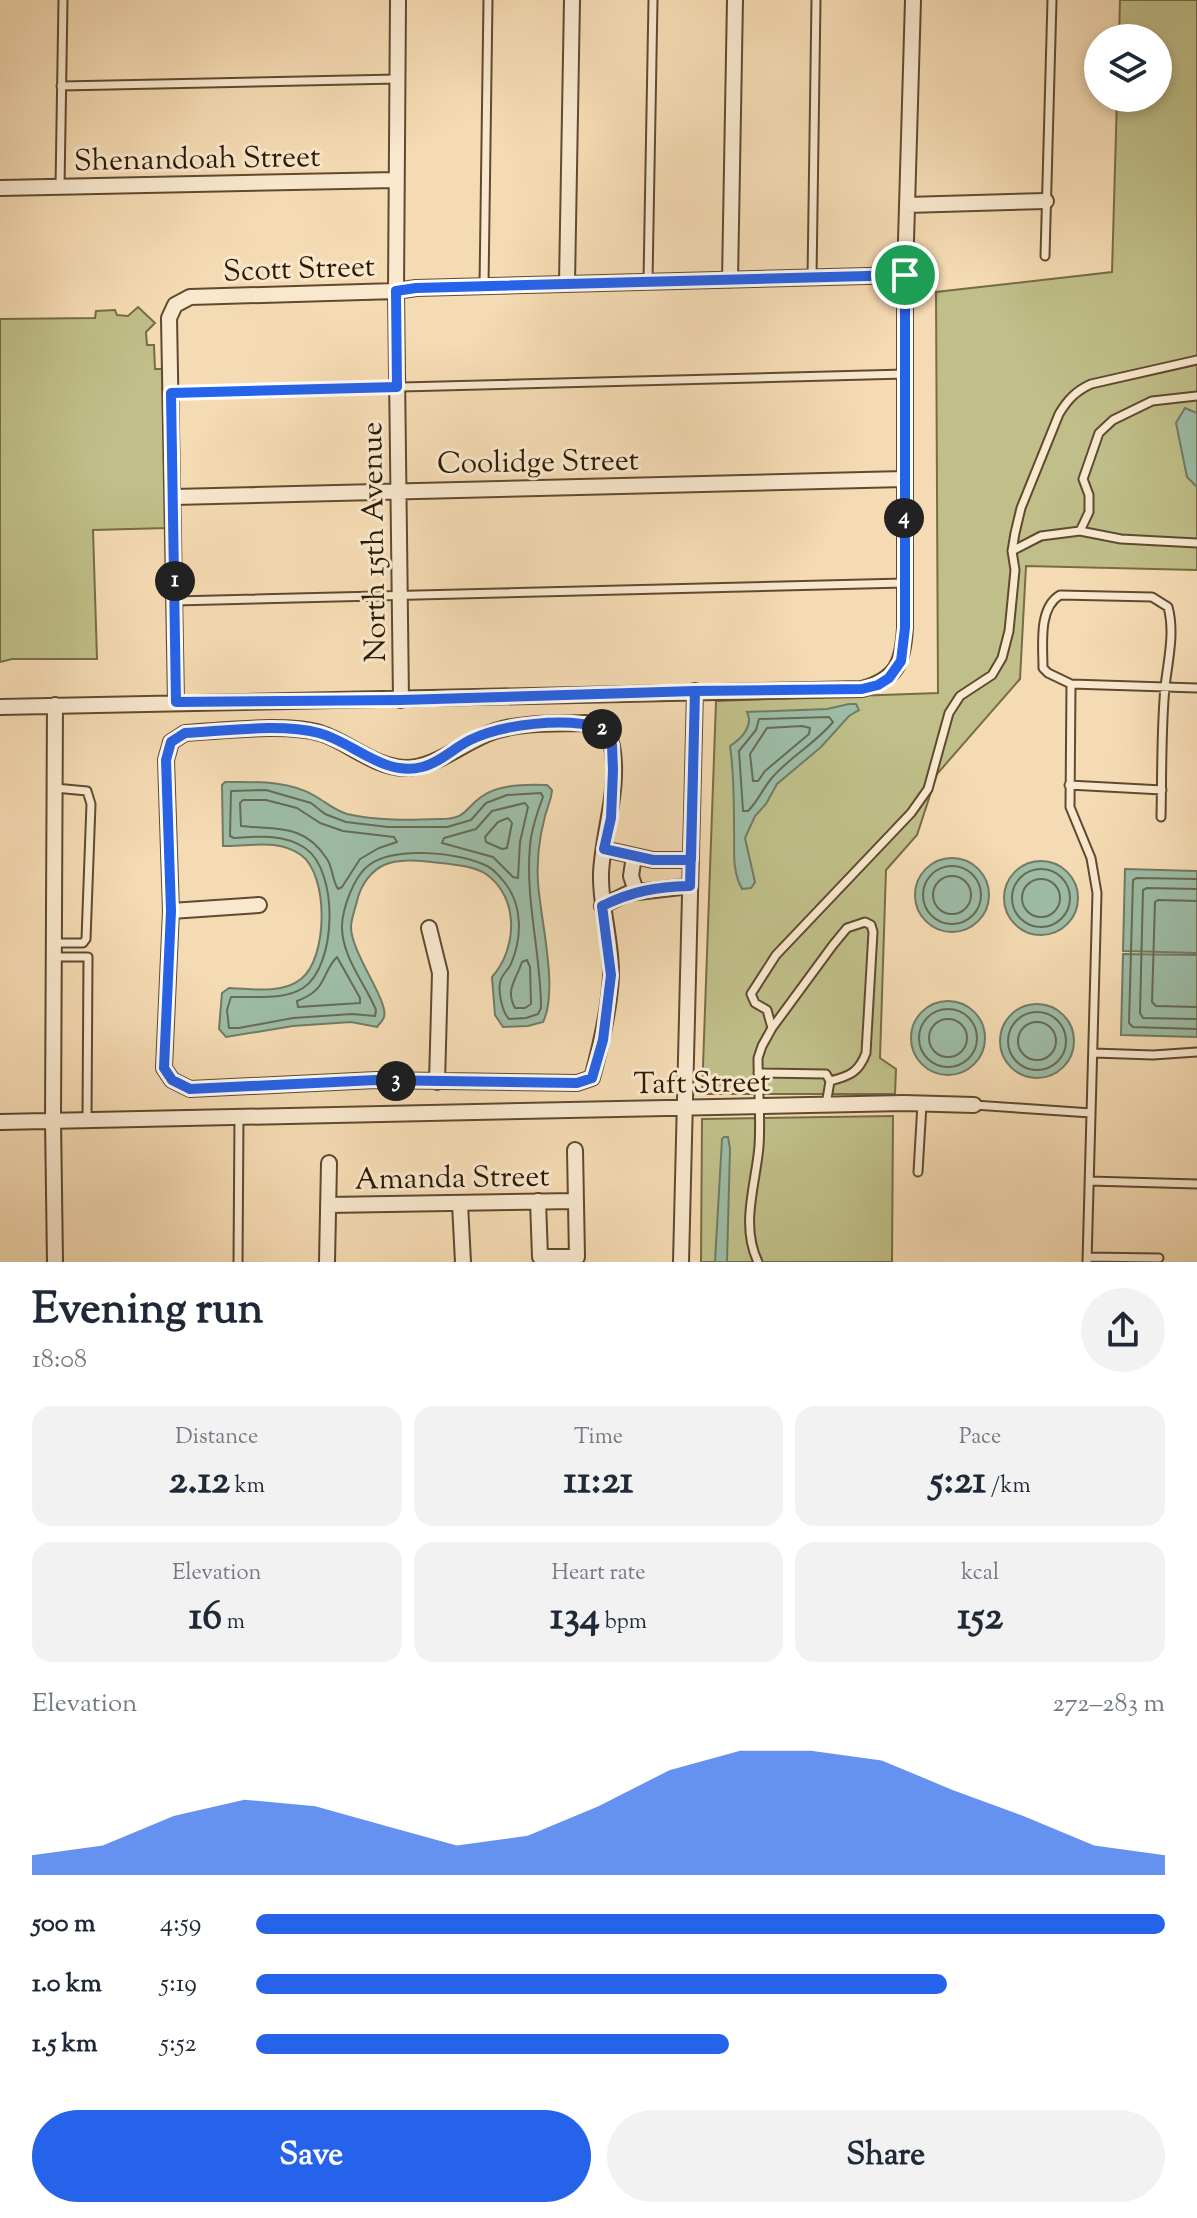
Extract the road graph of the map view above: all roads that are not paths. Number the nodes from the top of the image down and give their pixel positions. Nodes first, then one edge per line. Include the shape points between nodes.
1 (63, 0) edge
2 (398, 0) edge
3 (488, 0) edge
4 (572, 0) edge
5 (653, 0) edge
6 (735, 0) edge
7 (816, 0) edge
8 (913, 0) edge
9 (1052, 0) edge
10 (397, 79) junction
11 (61, 86) junction
12 (396, 180) junction
13 (60, 187) junction
14 (0, 188) edge
15 (1046, 201) junction
16 (907, 205) junction
17 (1045, 256) dead end
18 (905, 275) junction
19 (812, 278) junction
20 (730, 280) junction
21 (648, 281) junction
22 (567, 283) junction
23 (484, 286) junction
24 (396, 291) junction
25 (1197, 360) edge
26 (905, 374) junction
27 (397, 387) junction
28 (171, 393) junction
29 (1197, 396) edge
30 (904, 479) junction
31 (399, 491) junction
32 (174, 497) junction
33 (1080, 531) junction
34 (1197, 543) edge
35 (1012, 551) junction
36 (904, 583) junction
37 (400, 595) junction
38 (175, 601) junction
39 (1071, 684) junction
40 (1165, 688) junction
41 (1197, 688) edge
42 (695, 691) junction
43 (401, 700) junction
44 (176, 702) junction
45 (55, 705) junction
46 (0, 707) edge
47 (1069, 785) junction
48 (55, 788) junction
49 (1162, 790) junction
50 (1161, 817) dead end
51 (604, 849) junction
52 (634, 856) junction
53 (691, 860) junction
54 (690, 886) junction
55 (636, 891) junction
56 (259, 905) dead end
57 (602, 906) junction
58 (171, 911) junction
59 (429, 928) dead end
60 (54, 950) junction
61 (772, 1028) junction
62 (1197, 1052) edge
63 (1093, 1053) junction
64 (758, 1073) junction
65 (828, 1078) junction
66 (437, 1082) junction
67 (922, 1104) junction
68 (826, 1105) junction
69 (974, 1105) joint
70 (759, 1107) junction
71 (685, 1108) junction
72 (1091, 1113) junction
73 (239, 1116) junction
74 (87, 1119) junction
75 (53, 1120) junction
76 (0, 1122) edge
77 (575, 1150) dead end
78 (329, 1163) dead end
79 (918, 1172) dead end
80 (1089, 1181) junction
81 (1197, 1184) edge
82 (538, 1201) junction
83 (576, 1201) junction
84 (460, 1204) junction
85 (328, 1205) junction
86 (1159, 1258) dead end
87 (1087, 1260) edge
88 (55, 1262) edge
89 (238, 1262) edge
90 (327, 1262) edge
91 (463, 1262) edge
92 (681, 1262) edge
93 (758, 1262) edge

1 - 11 lane
2 - 10 street, North 15th Avenue
3 - 23 lane
4 - 22 street
5 - 21 lane
6 - 20 street
7 - 19 lane
8 - 16 street
9 - 15 lane
10 - 11 lane
10 - 12 street, North 15th Avenue
11 - 13 lane
12 - 13 street, Shenandoah Street
12 - 24 street, North 15th Avenue
13 - 14 street, Shenandoah Street
15 - 16 street
15 - 17 lane
16 - 18 street
18 - 19 street, Scott Street
18 - 26 street
19 - 20 street, Scott Street
20 - 21 street, Scott Street
21 - 22 street, Scott Street
22 - 23 street, Scott Street
23 - 24 street, Scott Street
24 - 27 street, North 15th Avenue
24 - 28 street, Scott Street via 190,297 175,305 169,318
25 - 35 lane via 1091,384 1068,400 1021,508
26 - 27 lane
26 - 30 street
27 - 28 lane
27 - 31 street, North 15th Avenue
28 - 32 street
29 - 33 lane via 1152,401 1099,433 1083,479 1089,512
30 - 31 street, Coolidge Street
30 - 36 street
31 - 32 street, Coolidge Street
31 - 37 street, North 15th Avenue
32 - 38 street
33 - 34 lane
33 - 35 lane via 1041,536
35 - 61 lane via 1015,570 1002,658 992,675 960,696 949,713 928,789 911,813 776,955 759,981 751,994 767,1010
36 - 37 lane
36 - 42 street via 901,661 878,685
37 - 38 lane
37 - 43 street, North 15th Avenue
38 - 44 street
39 - 40 lane
39 - 40 lane via 1043,668 1046,612 1054,598 1152,597 1168,607 1171,618
39 - 47 lane
40 - 41 lane
40 - 49 lane
42 - 43 street
42 - 53 street
43 - 44 street
44 - 45 street
45 - 46 street
45 - 48 street
47 - 49 lane
47 - 63 lane via 1073,820 1091,858 1097,893
48 - 60 street
48 - 60 lane via 87,791 91,804 86,939
49 - 50 lane
51 - 52 street
51 - 57 street
51 - 58 street via 611,818 612,745 601,728 586,723 499,730 422,767 401,768 320,733 185,733 171,742 166,760
52 - 53 street
52 - 55 street via 631,876
53 - 54 street
54 - 55 street
54 - 71 street
55 - 57 street
56 - 58 street
57 - 66 street via 611,975 592,1078 577,1083
58 - 66 street via 164,1068 172,1080 190,1089
59 - 66 street via 440,973
60 - 74 lane via 88,957
60 - 75 street
61 - 64 lane via 762,1046
61 - 65 lane via 847,928 859,922 871,925 866,1053 850,1076
62 - 63 lane
63 - 72 lane
64 - 65 lane
64 - 70 lane
65 - 68 lane
67 - 68 street, Taft Street
67 - 69 street, Taft Street
67 - 79 lane
68 - 70 street, Taft Street
69 - 72 lane
70 - 71 street, Taft Street
70 - 93 lane via 749,1214
71 - 73 street, Taft Street
71 - 92 street
72 - 80 lane
73 - 74 street, Taft Street
73 - 89 lane
74 - 75 street, Taft Street
75 - 76 street, Taft Street
75 - 88 street
77 - 83 street
78 - 85 street
80 - 81 lane
80 - 87 lane
82 - 83 street, Amanda Street
82 - 83 street via 540,1257 577,1257
82 - 84 street, Amanda Street
84 - 85 street, Amanda Street
84 - 91 street
85 - 90 street
86 - 87 lane

